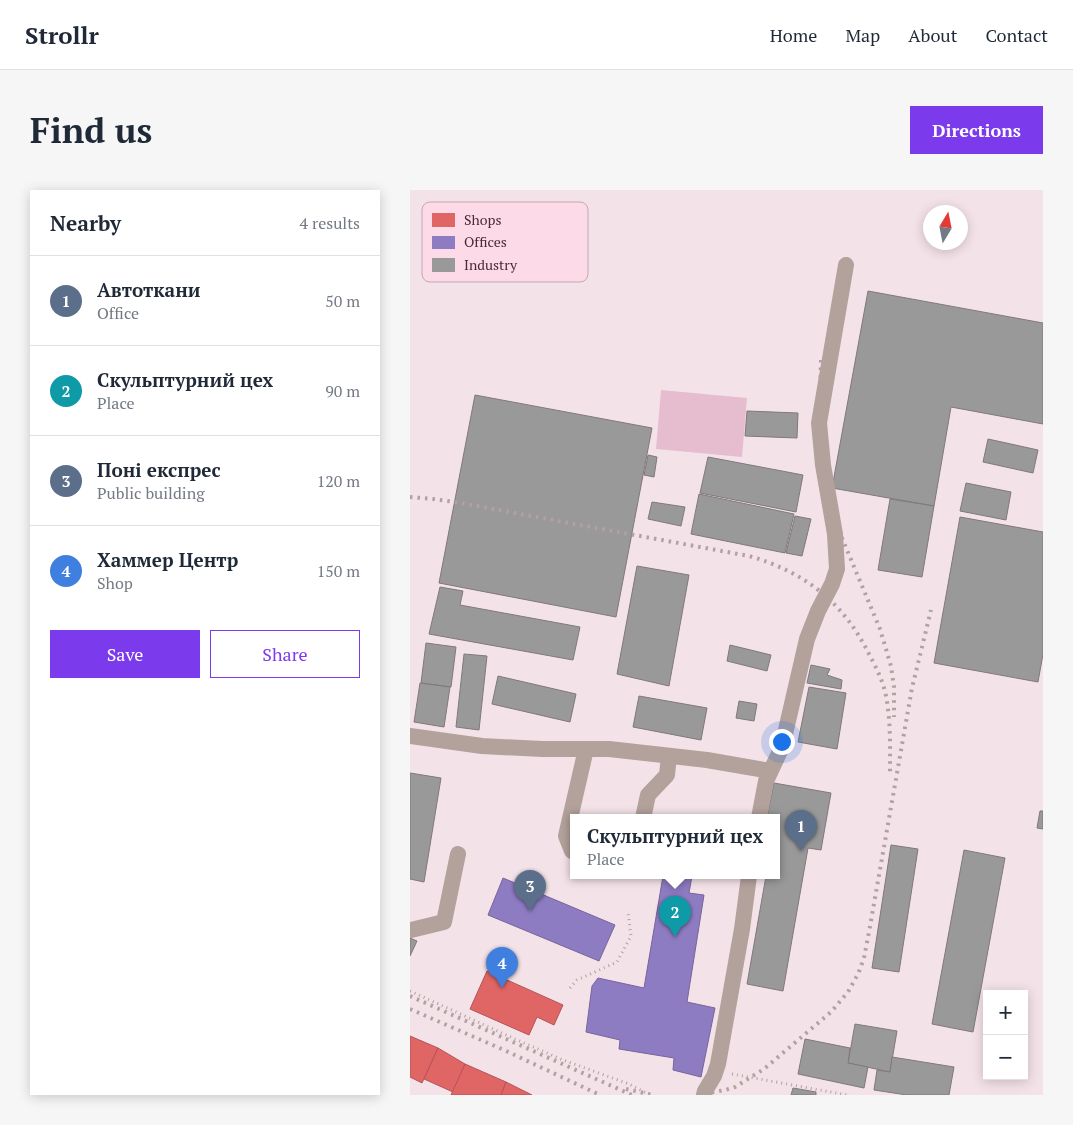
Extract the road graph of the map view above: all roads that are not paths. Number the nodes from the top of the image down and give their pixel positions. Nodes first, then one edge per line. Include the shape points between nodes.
1 (846, 265) dead end
2 (410, 736) edge
3 (586, 749) junction
4 (670, 756) junction
5 (770, 771) junction
6 (571, 814) edge
7 (644, 814) edge
8 (760, 814) edge
9 (570, 819) edge
10 (570, 846) edge
11 (458, 854) dead end
12 (749, 879) edge
13 (410, 930) edge
14 (704, 1095) edge

1 - 5 lane via 819,423 838,569 807,639 782,747
2 - 3 lane via 482,746
3 - 4 lane
3 - 6 lane
4 - 5 lane
4 - 7 lane via 667,775 648,795
5 - 8 lane
9 - 10 lane via 566,836
11 - 13 lane via 444,922
12 - 14 lane via 718,1064

